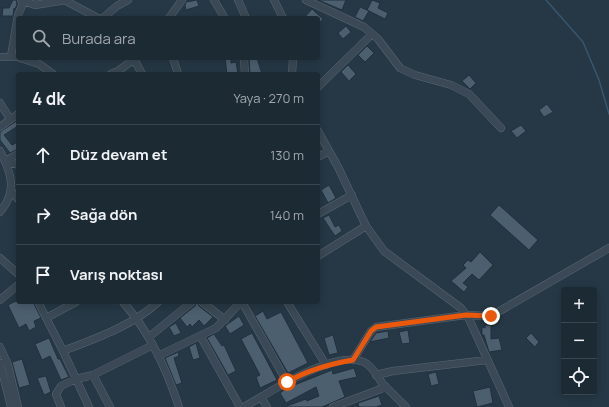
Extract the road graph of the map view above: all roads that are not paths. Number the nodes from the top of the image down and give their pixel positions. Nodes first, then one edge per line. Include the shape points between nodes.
1 (128, 0) edge
2 (182, 0) edge
3 (214, 0) edge
4 (238, 0) edge
5 (274, 0) edge
6 (306, 0) edge
7 (23, 1) edge
8 (66, 1) edge
9 (18, 16) edge
10 (94, 16) edge
11 (105, 16) edge
12 (170, 16) edge
13 (223, 16) edge
14 (245, 16) edge
15 (282, 16) edge
16 (372, 34) junction
17 (0, 57) edge
18 (16, 57) edge
19 (26, 60) edge
20 (133, 60) edge
21 (135, 60) edge
22 (174, 60) edge
23 (244, 60) edge
24 (293, 60) edge
25 (50, 72) edge
26 (114, 72) edge
27 (141, 72) edge
28 (177, 72) edge
29 (245, 72) edge
30 (292, 72) edge
31 (320, 84) edge
32 (0, 103) edge
33 (16, 116) edge
34 (10, 120) junction
35 (0, 127) edge
36 (501, 128) dead end
37 (320, 135) edge
38 (0, 151) edge
39 (329, 151) junction
40 (16, 155) edge
41 (320, 156) edge
42 (5, 161) junction
43 (16, 164) edge
44 (11, 191) junction
45 (352, 195) junction
46 (16, 197) edge
47 (0, 212) edge
48 (320, 213) edge
49 (366, 226) junction
50 (609, 248) edge
51 (320, 255) edge
52 (0, 258) edge
53 (16, 272) edge
54 (16, 286) edge
55 (2, 296) edge
56 (39, 304) edge
57 (72, 304) edge
58 (125, 304) edge
59 (155, 304) edge
60 (190, 304) edge
61 (205, 304) edge
62 (240, 304) edge
63 (243, 304) edge
64 (288, 304) edge
65 (466, 315) junction
66 (136, 317) junction
67 (46, 318) junction
68 (225, 320) junction
69 (200, 336) junction
70 (149, 337) junction
71 (153, 345) junction
72 (0, 347) edge
73 (63, 351) junction
74 (158, 356) junction
75 (353, 360) junction
76 (487, 360) junction
77 (0, 363) edge
78 (326, 365) junction
79 (93, 374) junction
80 (376, 375) junction
81 (76, 379) junction
82 (287, 382) junction
83 (386, 387) junction
84 (261, 397) junction
85 (403, 405) edge
86 (11, 407) edge
87 (18, 407) edge
88 (61, 407) edge
89 (89, 407) edge
90 (110, 407) edge
91 (179, 407) edge
92 (240, 407) edge
93 (244, 407) edge
94 (267, 407) edge
95 (333, 407) edge
96 (508, 407) edge

1 - 11 street
2 - 12 street
3 - 13 street
4 - 14 street
5 - 15 street
6 - 16 street via 364,27
7 - 8 street via 35,5
7 - 9 street
8 - 10 street
16 - 31 street
16 - 36 street via 400,68 451,85 469,94
17 - 18 street
19 - 25 street via 39,64
20 - 26 street
21 - 27 street
22 - 28 street
23 - 29 street
24 - 30 street
32 - 34 street
33 - 34 street
34 - 35 street
37 - 39 street
38 - 42 street
39 - 41 street
39 - 45 street
40 - 42 street
42 - 43 street
42 - 44 street via 10,170
44 - 46 street
44 - 47 street
45 - 48 street
45 - 49 street
49 - 51 street
49 - 65 street via 384,251 436,288
50 - 65 street via 491,316
52 - 53 street
54 - 55 street
56 - 67 street
57 - 67 street
58 - 66 street
59 - 66 street
60 - 70 street
61 - 68 street
62 - 68 street
63 - 82 street
64 - 78 street
65 - 75 street via 376,327
65 - 76 street
66 - 70 street
66 - 73 street via 88,343
67 - 73 street
68 - 69 street
69 - 74 street
69 - 92 street
70 - 71 street
71 - 74 street
71 - 79 street
72 - 87 street via 8,365
73 - 81 street
74 - 91 street
75 - 78 street
75 - 80 street via 367,364
76 - 80 street
76 - 96 street
77 - 86 street
78 - 82 street via 303,372
79 - 81 street
79 - 90 street
80 - 83 street
81 - 88 street via 58,390 56,394
81 - 89 street
82 - 84 street
83 - 85 street
83 - 95 street
84 - 93 street
84 - 94 street

